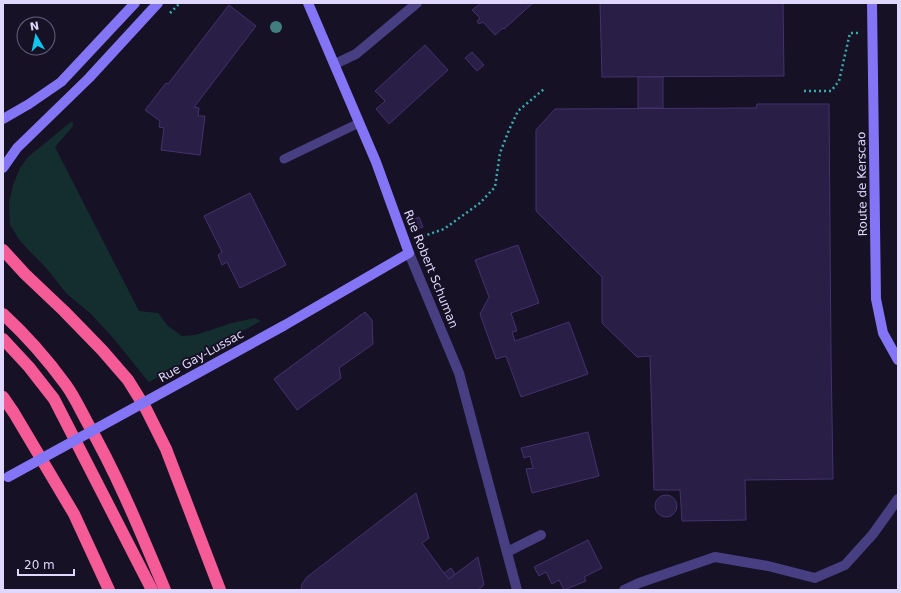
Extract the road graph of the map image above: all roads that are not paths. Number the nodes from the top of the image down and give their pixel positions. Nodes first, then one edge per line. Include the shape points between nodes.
1 (135, 3) edge
2 (158, 3) edge
3 (308, 3) edge
4 (417, 3) edge
5 (872, 3) edge
6 (335, 64) junction
7 (3, 119) edge
8 (359, 122) junction
9 (284, 160) dead end
10 (3, 168) edge
11 (3, 250) edge
12 (409, 253) junction
13 (3, 314) edge
14 (3, 339) edge
15 (898, 360) edge
16 (3, 397) edge
17 (6, 478) edge
18 (898, 499) edge
19 (541, 535) dead end
20 (507, 552) junction
21 (109, 590) edge
22 (152, 590) edge
23 (166, 590) edge
24 (220, 590) edge
25 (517, 590) edge
26 (624, 590) edge

1 - 7 street via 61,82
2 - 10 street via 84,83 17,148
3 - 6 street, Rue Robert Schuman
4 - 6 street via 356,54
5 - 15 street, Route de Kerscao via 876,299 883,334
6 - 8 street, Rue Robert Schuman
8 - 9 lane
8 - 12 street, Rue Robert Schuman
11 - 24 highway via 102,350 128,380 143,403 166,449
12 - 17 street, Rue Gay-Lussac, bridge via 285,325
12 - 20 street, Rue Robert Schuman via 459,373
13 - 23 highway via 43,354 67,386 105,452
14 - 22 highway via 54,399
16 - 21 highway via 74,514
18 - 26 street via 873,534 845,565 815,578 768,566 714,557
19 - 20 street
20 - 25 street, Rue Robert Schuman

